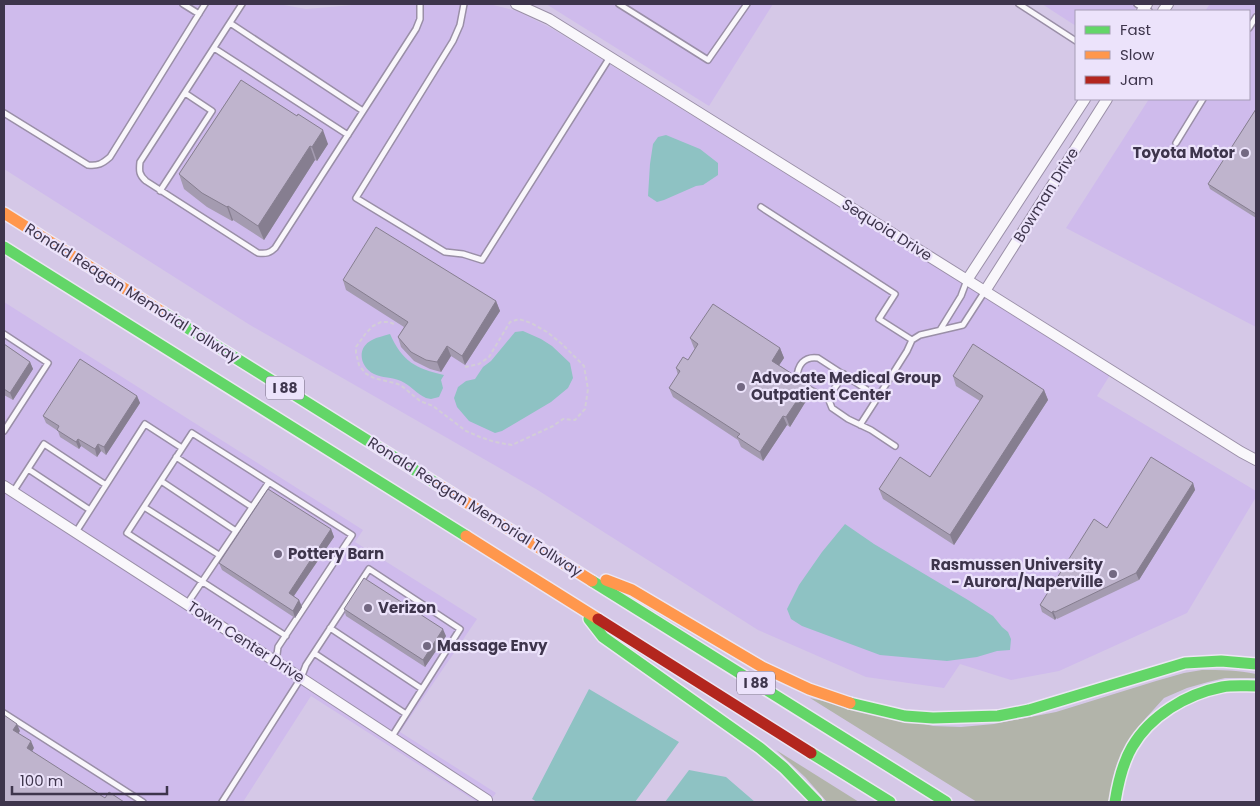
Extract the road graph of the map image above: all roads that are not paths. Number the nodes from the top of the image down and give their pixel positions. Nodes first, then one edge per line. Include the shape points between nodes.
1 (183, 4) edge
2 (206, 4) edge
3 (242, 4) edge
4 (420, 4) edge
5 (464, 4) edge
6 (516, 4) edge
7 (618, 4) edge
8 (747, 4) edge
9 (1019, 4) edge
10 (199, 14) junction
11 (230, 23) junction
12 (1075, 39) edge
13 (214, 48) junction
14 (610, 57) junction
15 (185, 93) junction
16 (1084, 100) edge
17 (1106, 100) edge
18 (1202, 100) edge
19 (364, 111) junction
20 (4, 113) edge
21 (348, 135) junction
22 (1176, 143) dead end
23 (160, 191) junction
24 (761, 207) dead end
25 (4, 213) edge
26 (4, 247) edge
27 (967, 280) junction
28 (985, 291) junction
29 (940, 330) junction
30 (4, 334) edge
31 (912, 340) junction
32 (844, 374) junction
33 (878, 397) junction
34 (828, 398) junction
35 (4, 418) edge
36 (10, 421) junction
37 (860, 425) junction
38 (4, 431) edge
39 (895, 446) dead end
40 (182, 448) junction
41 (176, 457) junction
42 (1256, 460) edge
43 (28, 469) junction
44 (161, 481) junction
45 (269, 482) junction
46 (106, 485) junction
47 (4, 486) edge
48 (13, 492) junction
49 (144, 507) junction
50 (252, 507) junction
51 (90, 510) junction
52 (236, 531) junction
53 (76, 532) junction
54 (219, 556) junction
55 (566, 564) junction
56 (202, 582) junction
57 (187, 604) junction
58 (581, 608) junction
59 (330, 628) junction
60 (286, 636) junction
61 (314, 653) junction
62 (276, 662) junction
63 (1256, 664) edge
64 (301, 678) junction
65 (1256, 686) edge
66 (422, 689) junction
67 (4, 713) edge
68 (406, 714) junction
69 (391, 738) junction
70 (487, 800) dead end
71 (143, 802) edge
72 (222, 802) edge
73 (817, 802) edge
74 (890, 802) edge
75 (946, 802) edge
76 (1115, 802) edge

1 - 10 lane
2 - 10 lane
3 - 11 lane
4 - 19 lane via 416,30
5 - 14 lane via 453,42 356,198 445,252 482,260
6 - 14 street, Sequoia Drive via 549,19
7 - 8 lane via 708,60
9 - 12 lane
10 - 20 lane via 110,157 103,163 88,165
11 - 13 lane
11 - 19 lane
13 - 15 lane
13 - 21 lane
14 - 27 street, Sequoia Drive
15 - 23 lane via 140,162 140,176
15 - 23 lane via 212,111
16 - 27 street, Bowman Drive
17 - 28 street, Bowman Drive
18 - 22 lane
19 - 21 lane
21 - 23 lane via 275,248 264,254
24 - 31 lane via 895,294 879,319
25 - 55 highway, Ronald Reagan Memorial Tollway / I 88
26 - 58 highway, Ronald Reagan Memorial Tollway / I 88
27 - 28 street, Sequoia Drive
27 - 29 lane
28 - 29 lane via 963,325
28 - 42 street, Sequoia Drive
29 - 31 lane
30 - 36 lane via 48,363
31 - 33 lane
32 - 33 lane
32 - 34 lane
32 - 34 lane via 818,358 811,357 800,365 797,379 802,385
33 - 37 lane
34 - 37 lane via 832,408
35 - 36 lane
36 - 38 lane
37 - 39 lane
40 - 41 lane
40 - 45 lane via 192,432
40 - 46 lane via 145,424
41 - 44 lane
41 - 50 lane
43 - 46 lane via 44,444
43 - 48 lane
43 - 51 lane
44 - 49 lane
44 - 52 lane
45 - 50 lane
45 - 60 lane via 352,535
46 - 51 lane
47 - 48 street, Town Center Drive
48 - 53 street, Town Center Drive
49 - 54 lane
49 - 56 lane via 127,533
50 - 52 lane
51 - 53 lane
52 - 54 lane
53 - 57 street, Town Center Drive
54 - 56 lane
55 - 63 highway via 632,590 762,667 801,685 836,699 905,716 998,716 1029,710 1185,663 1209,660
55 - 75 highway, Ronald Reagan Memorial Tollway / I 88
56 - 57 lane
56 - 60 lane
57 - 62 street, Town Center Drive
58 - 73 highway via 603,637 760,748
58 - 74 highway, Ronald Reagan Memorial Tollway / I 88
59 - 61 lane
59 - 66 lane
59 - 66 lane via 369,569 452,623 460,629
60 - 62 lane via 278,647
61 - 64 lane
61 - 68 lane
62 - 64 street, Town Center Drive
64 - 69 street, Town Center Drive
64 - 72 lane
65 - 76 highway via 1229,686 1194,695 1152,721 1129,754
66 - 68 lane
67 - 71 lane
68 - 69 lane
69 - 70 street, Town Center Drive

